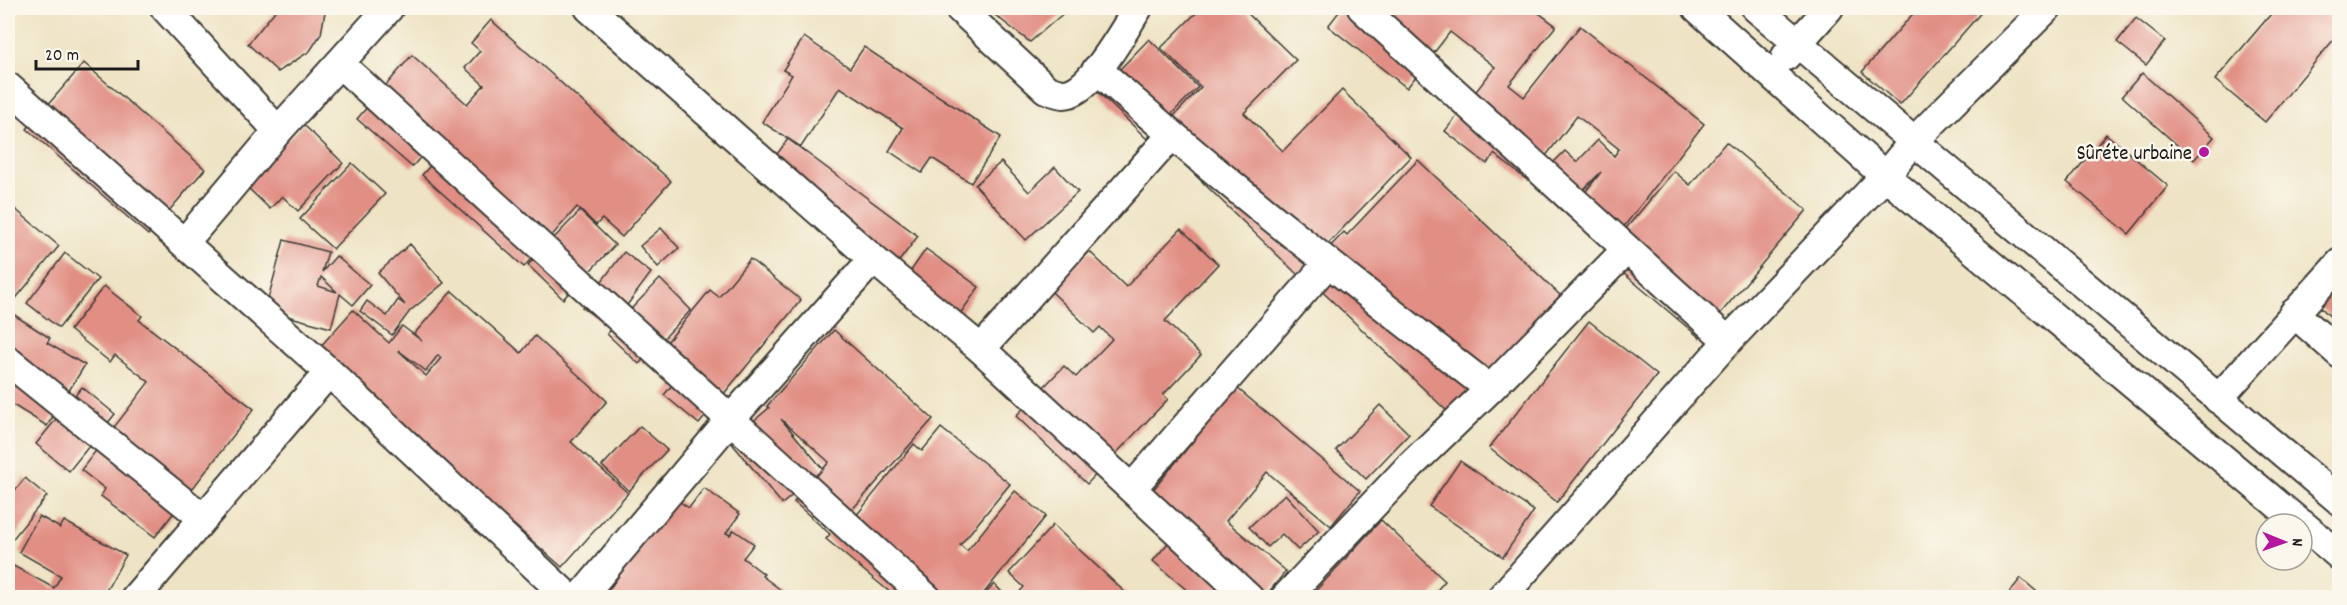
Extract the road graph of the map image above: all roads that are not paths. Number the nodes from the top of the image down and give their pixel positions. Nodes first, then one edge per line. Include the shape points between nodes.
1 (165, 8) edge
2 (389, 8) edge
3 (589, 8) edge
4 (959, 8) edge
5 (1138, 8) edge
6 (1362, 8) edge
7 (1697, 8) edge
8 (1756, 8) edge
9 (1829, 8) edge
10 (2047, 8) edge
11 (1797, 43) junction
12 (340, 64) junction
13 (1097, 69) junction
14 (1770, 73) junction
15 (8, 87) edge
16 (278, 131) junction
17 (1171, 136) junction
18 (1914, 141) junction
19 (1885, 177) junction
20 (184, 243) junction
21 (1626, 250) junction
22 (873, 259) junction
23 (2340, 262) edge
24 (1328, 263) junction
25 (2294, 313) junction
26 (1728, 341) junction
27 (981, 349) junction
28 (2340, 354) edge
29 (8, 361) edge
30 (329, 372) junction
31 (1490, 390) junction
32 (2218, 399) junction
33 (730, 420) junction
34 (1132, 488) junction
35 (2340, 501) edge
36 (2288, 512) edge
37 (203, 519) junction
38 (2314, 534) edge
39 (2340, 556) edge
40 (135, 597) edge
41 (569, 597) edge
42 (580, 597) edge
43 (927, 597) edge
44 (1249, 597) edge
45 (1285, 597) edge
46 (1501, 597) edge

1 - 16 street
2 - 12 street
3 - 22 street
4 - 13 street via 1046,89 1064,94 1081,88
5 - 13 street
6 - 21 street
7 - 14 street
8 - 11 street
9 - 11 street
10 - 18 street
11 - 14 street
11 - 18 street
12 - 16 street
12 - 33 street
13 - 17 street
14 - 19 street
15 - 20 street
16 - 20 street
17 - 24 street
17 - 27 street
18 - 19 street
18 - 32 street
19 - 26 street
19 - 36 street
20 - 30 street
21 - 26 street
21 - 31 street
22 - 27 street
22 - 33 street
23 - 25 street
24 - 31 street
24 - 34 street
25 - 28 street
25 - 32 street
26 - 46 street
27 - 34 street
29 - 37 street
30 - 37 street
30 - 41 street
31 - 45 street via 1411,465
32 - 35 street
33 - 42 street
33 - 43 street
34 - 44 street
37 - 40 street
38 - 39 street

